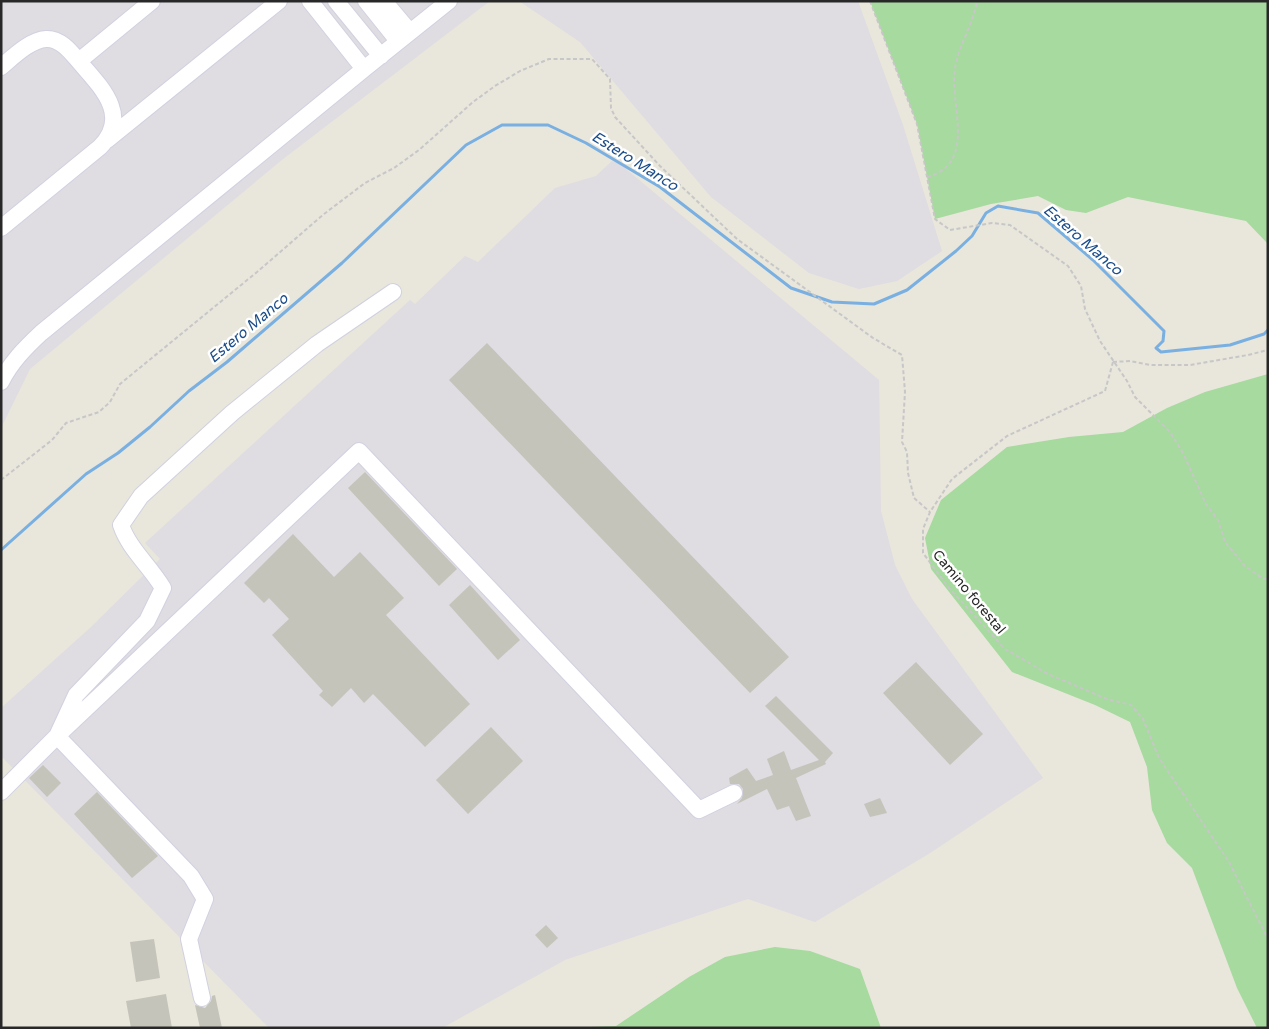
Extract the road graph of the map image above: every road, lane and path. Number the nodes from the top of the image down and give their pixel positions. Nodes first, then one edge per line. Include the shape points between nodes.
1 (152, 1) edge
2 (279, 1) edge
3 (310, 1) edge
4 (336, 1) edge
5 (366, 1) edge
6 (384, 1) edge
7 (449, 1) edge
8 (870, 1) edge
9 (977, 1) edge
10 (404, 37) junction
11 (381, 56) junction
12 (79, 61) junction
13 (1, 67) edge
14 (364, 69) junction
15 (107, 140) junction
16 (927, 177) junction
17 (1, 228) edge
18 (393, 292) dead end
19 (1268, 350) edge
20 (1112, 362) junction
21 (1, 382) edge
22 (1, 480) edge
23 (930, 512) junction
24 (1268, 579) edge
25 (57, 736) junction
26 (1, 792) edge
27 (734, 793) dead end
28 (1268, 939) edge
29 (202, 998) dead end

1 - 12 lane
2 - 15 lane
3 - 14 lane
4 - 11 lane
5 - 10 lane
6 - 10 lane
7 - 10 lane
8 - 16 path via 917,124
9 - 16 path via 955,67 954,96 959,140 948,166
10 - 11 lane
11 - 14 lane
12 - 13 lane via 64,46 47,39 30,45
12 - 15 lane via 109,99 113,117
14 - 21 lane via 22,350
15 - 17 lane
16 - 20 path via 935,219 950,230 1010,225 1068,266 1081,286 1085,309
18 - 25 lane via 317,344 232,413 141,496 121,525 126,540 163,588 147,621 76,695
19 - 20 path via 1190,364 1150,366 1130,361
20 - 23 path, Camino forestal via 1105,390 1007,436 952,479
20 - 24 path via 1135,397 1170,432 1206,504 1218,520 1225,542 1244,564
22 - 23 path via 52,440 66,423 99,412 110,402 120,384 324,214 365,183 419,150 495,86 549,59 592,59 610,79 611,108 615,117 737,239 902,355 905,392 902,442 907,452 914,498
23 - 28 path, Camino forestal via 923,529 923,553 949,588 1005,649 1048,674 1107,699 1131,705 1143,719 1159,758 1229,862
25 - 26 lane
25 - 27 lane via 359,451 698,810
25 - 29 lane via 191,876 205,899 189,939

